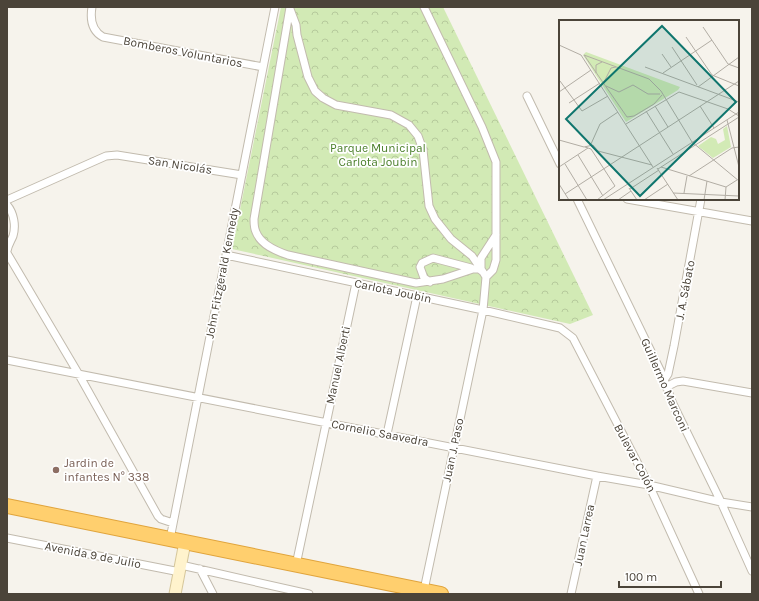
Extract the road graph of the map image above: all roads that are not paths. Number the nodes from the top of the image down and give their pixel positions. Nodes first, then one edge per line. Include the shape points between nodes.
1 (92, 7) edge
2 (275, 7) edge
3 (424, 7) edge
4 (290, 8) edge
5 (263, 67) junction
6 (527, 96) dead end
7 (559, 162) edge
8 (242, 175) junction
9 (7, 200) edge
10 (577, 200) edge
11 (635, 200) edge
12 (701, 200) edge
13 (7, 205) edge
14 (699, 212) junction
15 (752, 222) edge
16 (497, 234) junction
17 (7, 252) edge
18 (226, 255) junction
19 (481, 271) junction
20 (430, 282) junction
21 (356, 283) junction
22 (417, 296) junction
23 (483, 310) junction
24 (560, 328) joint
25 (7, 360) edge
26 (78, 373) junction
27 (665, 384) junction
28 (752, 393) edge
29 (198, 397) junction
30 (326, 422) junction
31 (387, 434) junction
32 (453, 447) junction
33 (597, 476) junction
34 (649, 485) junction
35 (721, 502) junction
36 (7, 506) edge
37 (752, 508) edge
38 (173, 523) junction
39 (7, 538) edge
40 (170, 539) junction
41 (185, 542) junction
42 (296, 565) junction
43 (180, 568) junction
44 (200, 569) junction
45 (752, 571) edge
46 (423, 592) edge
47 (175, 594) edge
48 (213, 594) edge
49 (309, 594) edge
50 (441, 594) edge
51 (571, 594) edge
52 (699, 594) edge

1 - 5 street, Bomberos Voluntarios via 91,20 94,30 103,37
2 - 5 street, John Fitzgerald Kennedy
3 - 16 street via 482,127 496,162
4 - 19 street via 308,77 315,91 336,105 391,115 409,125 418,136 423,150 429,206 435,219 451,239 472,256
4 - 20 street via 254,219 256,232 273,250 288,255 416,283
5 - 8 street, John Fitzgerald Kennedy
6 - 7 street
8 - 9 street, San Nicolás via 118,155 106,156
8 - 18 street, John Fitzgerald Kennedy
10 - 27 street, Guillermo Marconi
11 - 14 street
12 - 14 street, J. A. Sábato
13 - 17 street via 14,220 14,233
14 - 15 street
14 - 27 street, J. A. Sábato
16 - 19 street via 481,258
16 - 19 street via 493,270
17 - 26 street
18 - 21 street, Carlota Joubin
18 - 29 street, John Fitzgerald Kennedy
19 - 20 street
19 - 20 street via 433,258 426,260 420,267 424,278
19 - 23 street, Juan J. Paso
21 - 22 street, Carlota Joubin
21 - 30 street, Manuel Alberti
22 - 23 street, Carlota Joubin
22 - 31 street
23 - 24 street, Carlota Joubin
23 - 32 street, Juan J. Paso
24 - 34 street, Bulevar Colón via 573,338
25 - 26 street, Cornelio Saavedra
26 - 29 street, Cornelio Saavedra
26 - 38 street via 158,516
27 - 28 street via 683,381
27 - 35 street, Guillermo Marconi via 672,404
29 - 30 street, Cornelio Saavedra
29 - 38 street, John Fitzgerald Kennedy
30 - 31 street, Cornelio Saavedra
30 - 42 street, Manuel Alberti
31 - 32 street, Cornelio Saavedra
32 - 33 street, Cornelio Saavedra
32 - 46 street, Juan J. Paso
33 - 34 street, Cornelio Saavedra
33 - 51 street, Juan Larrea
34 - 35 street, Cornelio Saavedra
34 - 52 street, Bulevar Colón
35 - 37 street, Cornelio Saavedra
35 - 45 street, Guillermo Marconi
36 - 40 highway
38 - 40 street, John Fitzgerald Kennedy
39 - 43 street, Avenida 9 de Julio
40 - 41 highway
41 - 42 highway
41 - 43 street
42 - 46 highway
43 - 44 street, Avenida 9 de Julio
43 - 47 street
44 - 48 street
44 - 49 street, Avenida 9 de Julio
46 - 50 highway

